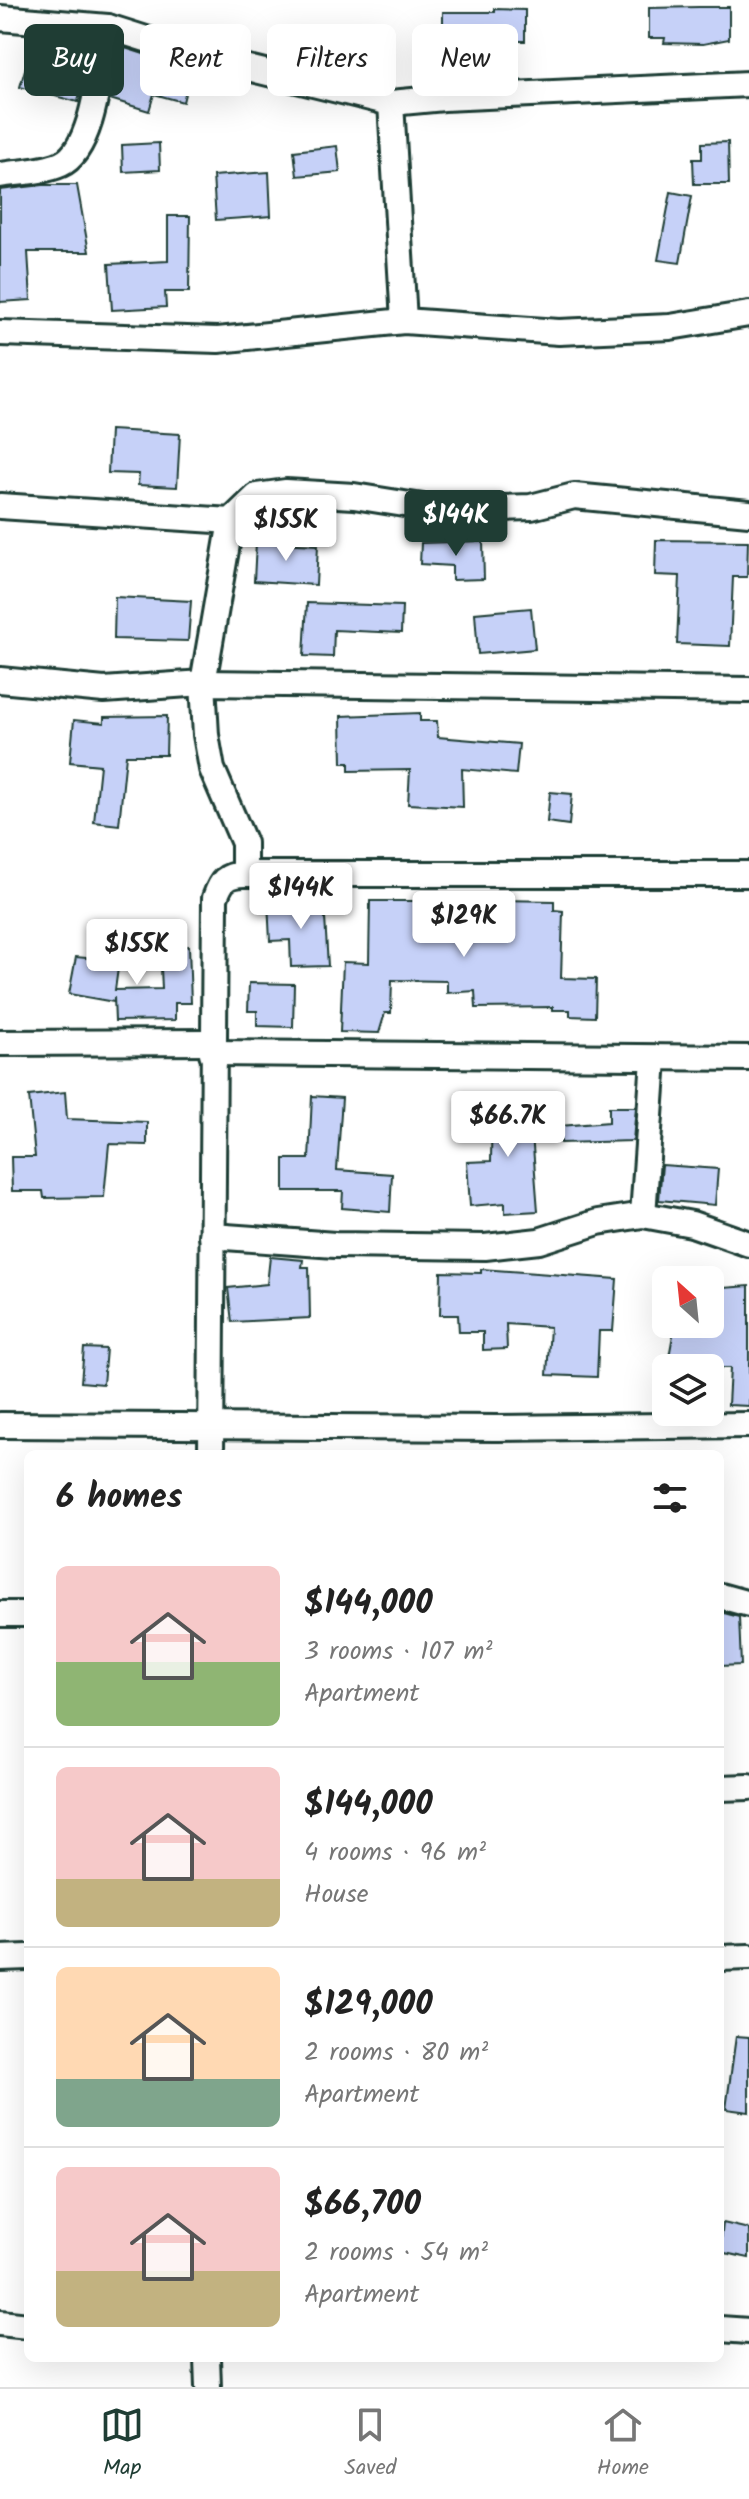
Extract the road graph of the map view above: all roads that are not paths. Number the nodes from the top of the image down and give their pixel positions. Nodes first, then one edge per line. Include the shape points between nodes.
1 (0, 18) edge
2 (72, 24) edge
3 (124, 32) edge
4 (749, 84) edge
5 (94, 96) edge
6 (391, 103) junction
7 (0, 175) edge
8 (749, 314) edge
9 (404, 321) junction
10 (0, 333) edge
11 (0, 506) edge
12 (749, 513) edge
13 (231, 521) junction
14 (0, 680) edge
15 (203, 683) junction
16 (749, 690) edge
17 (244, 874) junction
18 (749, 874) edge
19 (0, 1043) edge
20 (212, 1048) junction
21 (749, 1058) edge
22 (654, 1059) junction
23 (643, 1215) junction
24 (212, 1236) junction
25 (749, 1244) edge
26 (0, 1425) edge
27 (749, 1425) edge
28 (211, 1427) junction
29 (211, 1450) edge
30 (724, 1597) edge
31 (749, 1604) edge
32 (0, 1614) edge
33 (24, 1614) edge
34 (749, 1787) edge
35 (724, 1788) edge
36 (24, 1957) edge
37 (749, 1957) edge
38 (0, 1958) edge
39 (724, 1958) edge
40 (0, 2323) edge
41 (24, 2326) edge
42 (724, 2329) edge
43 (749, 2331) edge
44 (207, 2362) edge
45 (208, 2387) edge

1 - 2 street
3 - 6 street
4 - 6 street
5 - 7 street via 79,151 61,164
6 - 9 street
8 - 9 street via 670,327 559,332
9 - 10 street via 218,340
11 - 13 street
12 - 13 street via 574,496 531,507 429,508 286,492 257,496
13 - 15 street
14 - 15 street via 104,690
15 - 16 street
15 - 17 street via 212,769 244,843
17 - 18 street
17 - 20 street via 230,874 221,881 215,898
19 - 20 street
20 - 22 street
20 - 24 street
21 - 22 street
22 - 23 street
23 - 24 street via 598,1222 539,1241 485,1247 335,1245
23 - 25 street via 692,1224
24 - 28 street
26 - 28 street
27 - 28 street
28 - 29 street
30 - 31 street
32 - 33 street
34 - 35 street
36 - 38 street
37 - 39 street
40 - 41 street
42 - 43 street
44 - 45 street

